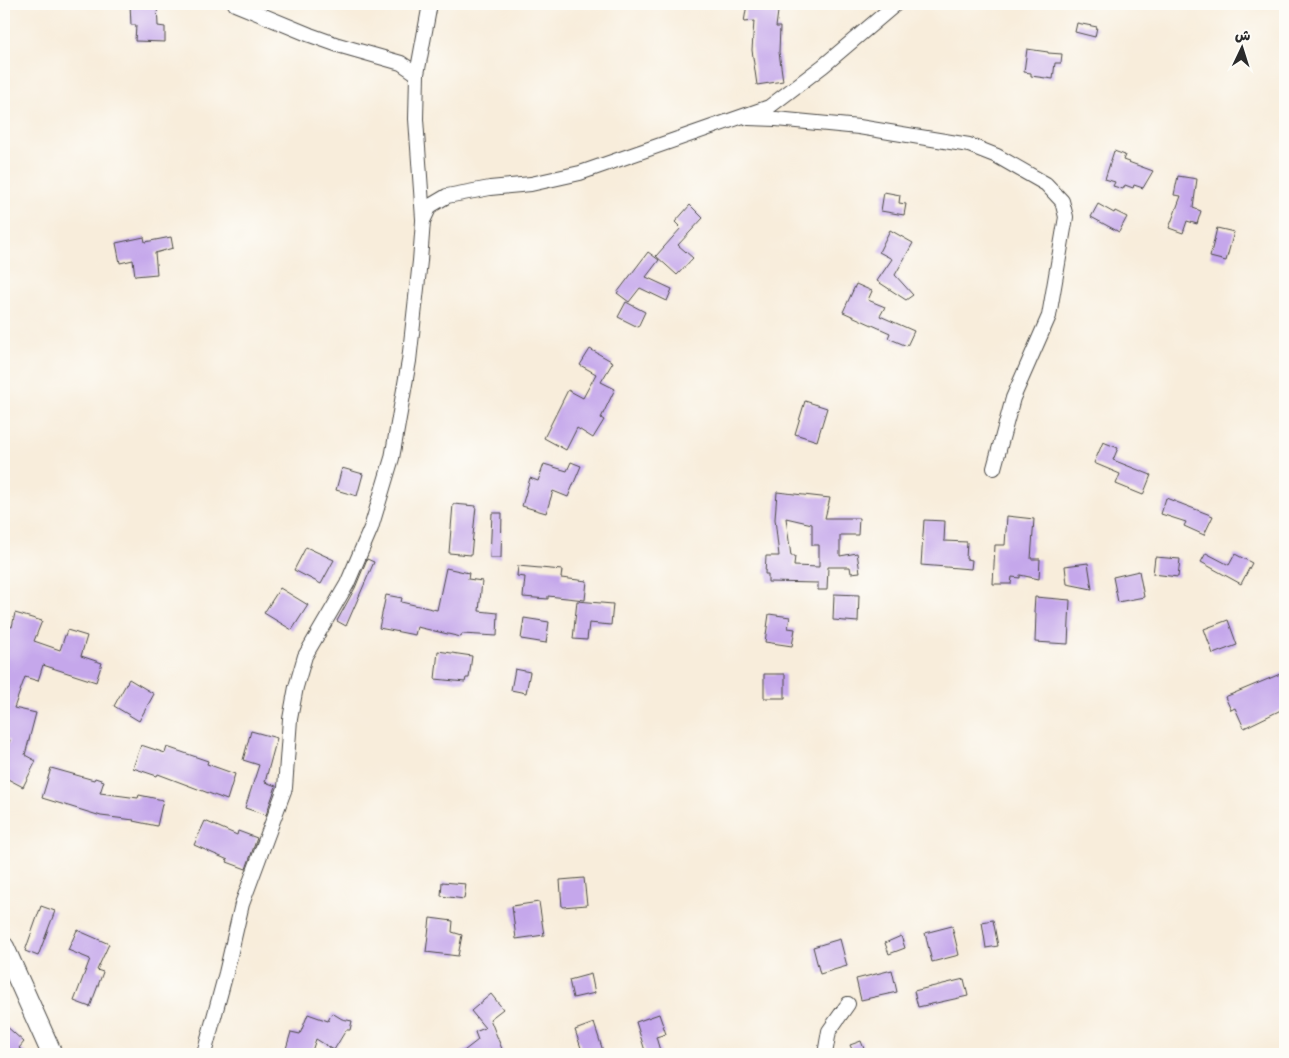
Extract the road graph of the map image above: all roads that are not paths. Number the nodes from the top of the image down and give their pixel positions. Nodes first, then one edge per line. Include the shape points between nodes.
1 (235, 4) edge
2 (430, 4) edge
3 (896, 4) edge
4 (417, 74) junction
5 (740, 118) junction
6 (423, 221) junction
7 (994, 468) dead end
8 (4, 947) edge
9 (848, 1004) dead end
10 (52, 1054) edge
11 (204, 1054) edge
12 (825, 1054) edge

1 - 4 street via 317,38 401,63
2 - 4 street
3 - 5 street via 769,107
4 - 6 street via 416,119
5 - 6 street via 580,173 447,196 430,206
5 - 7 street via 859,127 968,145 997,156 1046,184 1062,202 1066,217 1049,316 1013,398
6 - 11 street via 409,362 392,458 371,528 347,584 305,656 290,719 285,788 242,904
8 - 10 street
9 - 12 street via 828,1031

